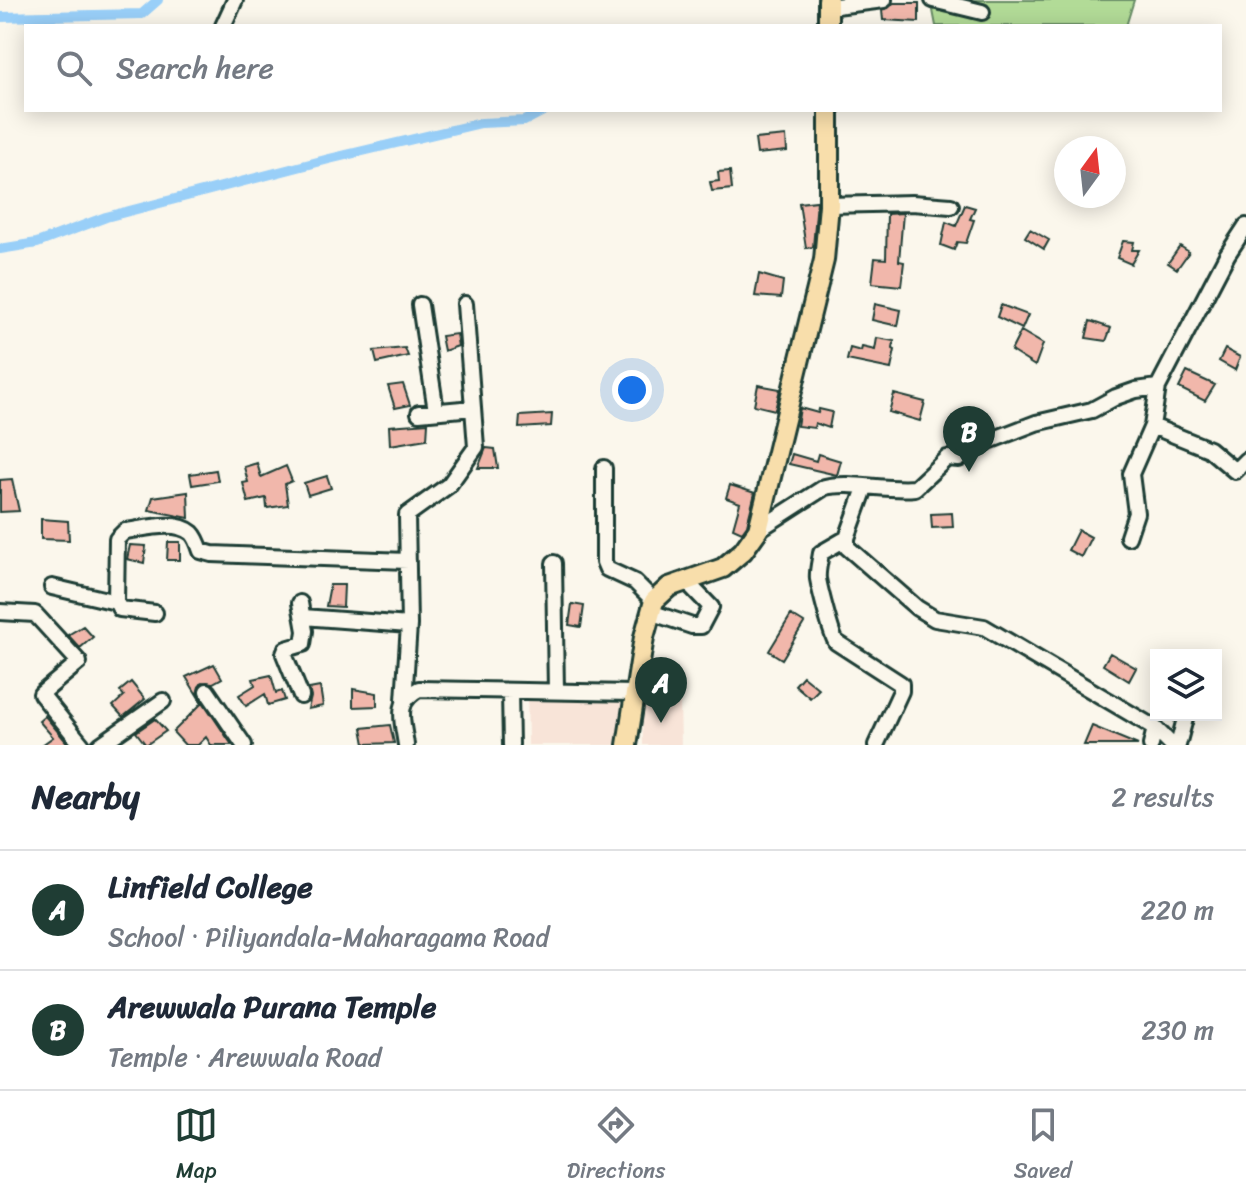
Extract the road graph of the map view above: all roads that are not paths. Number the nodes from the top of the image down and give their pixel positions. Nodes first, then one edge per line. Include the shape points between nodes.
1 (235, 0) edge
2 (884, 0) edge
3 (933, 0) edge
4 (828, 3) edge
5 (982, 12) dead end
6 (224, 24) edge
7 (828, 24) edge
8 (829, 112) edge
9 (829, 205) junction
10 (951, 206) dead end
11 (1246, 226) edge
12 (465, 304) dead end
13 (420, 305) dead end
14 (1158, 387) junction
15 (473, 408) junction
16 (436, 411) junction
17 (419, 413) dead end
18 (1152, 426) junction
19 (1246, 460) edge
20 (604, 468) dead end
21 (865, 488) junction
22 (758, 530) junction
23 (1128, 537) dead end
24 (847, 538) junction
25 (408, 561) junction
26 (554, 563) dead end
27 (686, 581) junction
28 (52, 587) dead end
29 (116, 602) junction
30 (652, 606) junction
31 (0, 612) edge
32 (155, 613) dead end
33 (409, 625) junction
34 (207, 691) dead end
35 (556, 691) junction
36 (510, 692) junction
37 (633, 693) junction
38 (301, 696) dead end
39 (404, 700) junction
40 (163, 701) dead end
41 (1184, 721) edge
42 (1155, 728) junction
43 (82, 745) edge
44 (100, 745) edge
45 (244, 745) edge
46 (406, 745) edge
47 (511, 745) edge
48 (627, 745) edge
49 (876, 745) edge
50 (1151, 745) edge
51 (1175, 745) edge

1 - 6 street
2 - 4 street
3 - 5 street
4 - 7 main road
8 - 9 main road
9 - 10 street
9 - 22 main road via 824,260
11 - 14 street
12 - 15 street
13 - 16 street
14 - 18 street
14 - 21 street via 1036,423 959,459 947,458 915,488
15 - 16 street
15 - 25 street via 476,447 449,485 407,515
16 - 17 street
18 - 19 street via 1209,449 1235,471
18 - 23 street via 1131,474 1136,513
20 - 30 street via 604,562 607,569 635,582
21 - 22 street via 825,487
21 - 24 street
22 - 27 main road via 723,568
24 - 42 street via 847,547 917,608 935,619 984,627
24 - 49 street via 821,553 818,577 836,642 901,684
25 - 29 street via 212,554 201,551 184,528 125,531 117,539
25 - 33 street
26 - 35 street
27 - 30 main road via 669,587
27 - 30 street via 711,607 701,626
28 - 29 street
29 - 32 street via 120,609
30 - 37 main road
31 - 43 street via 35,614 79,662 41,694
33 - 38 street via 302,610 303,644 284,654
33 - 39 street
34 - 45 street
35 - 36 street
35 - 37 street
36 - 39 street via 419,689
36 - 47 street
37 - 48 main road
39 - 46 street
40 - 44 street
41 - 51 street
42 - 50 street
42 - 51 street

